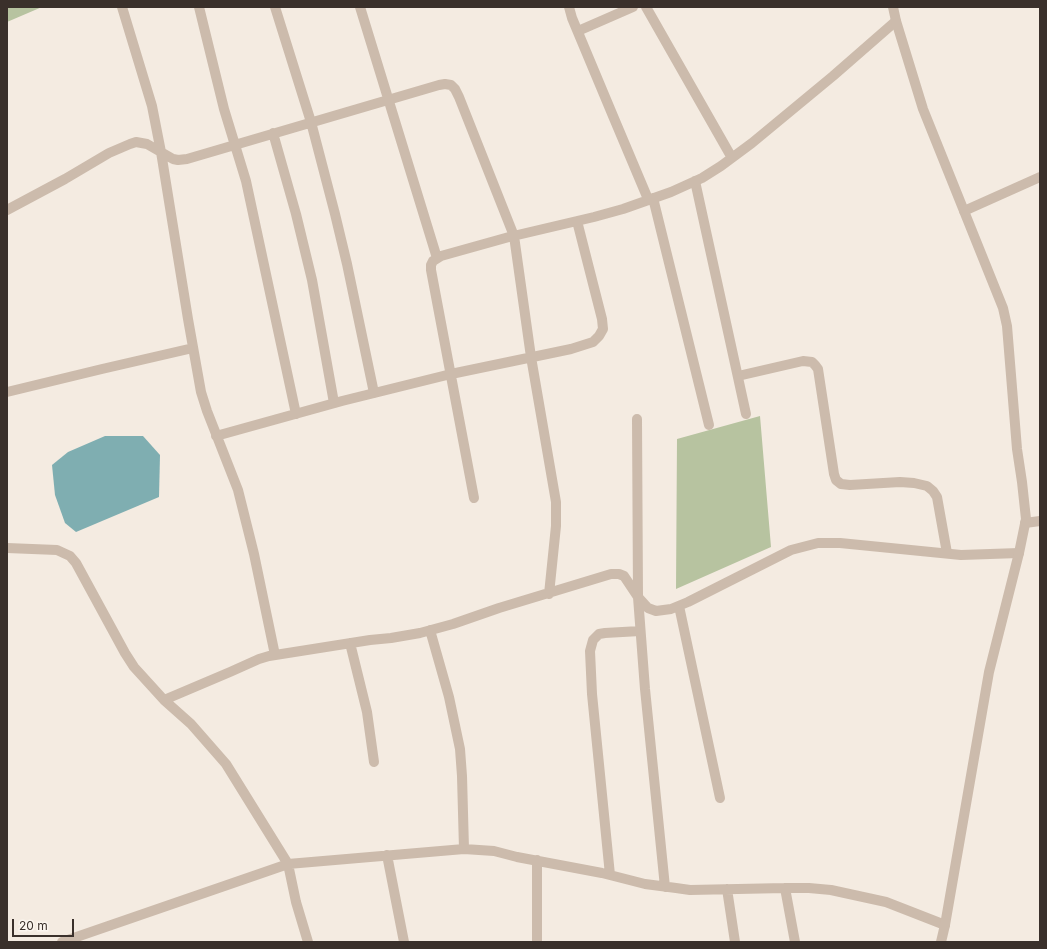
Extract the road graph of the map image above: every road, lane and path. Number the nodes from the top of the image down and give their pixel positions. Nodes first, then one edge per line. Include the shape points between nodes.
1 (122, 7) edge
2 (199, 7) edge
3 (276, 7) edge
4 (360, 7) edge
5 (569, 7) edge
6 (633, 7) edge
7 (646, 7) edge
8 (893, 7) edge
9 (896, 21) junction
10 (578, 31) junction
11 (388, 100) junction
12 (311, 122) junction
13 (273, 134) junction
14 (236, 145) junction
15 (160, 152) junction
16 (732, 158) junction
17 (1040, 177) edge
18 (695, 181) junction
19 (651, 198) junction
20 (7, 210) edge
21 (964, 212) junction
22 (577, 221) junction
23 (514, 236) junction
24 (437, 258) junction
25 (193, 348) junction
26 (531, 357) junction
27 (451, 374) junction
28 (738, 376) junction
29 (7, 392) edge
30 (374, 393) junction
31 (334, 403) junction
32 (296, 414) junction
33 (746, 414) dead end
34 (636, 419) dead end
35 (709, 425) dead end
36 (216, 436) junction
37 (474, 498) dead end
38 (1040, 521) edge
39 (1025, 523) junction
40 (7, 548) edge
41 (1019, 553) junction
42 (948, 554) junction
43 (549, 594) junction
44 (638, 597) junction
45 (679, 606) junction
46 (430, 630) junction
47 (640, 631) junction
48 (350, 643) junction
49 (275, 655) junction
50 (164, 700) junction
51 (374, 762) dead end
52 (720, 798) dead end
53 (464, 849) junction
54 (387, 855) junction
55 (537, 860) junction
56 (288, 864) junction
57 (610, 875) junction
58 (666, 887) junction
59 (785, 888) junction
60 (727, 889) junction
61 (945, 925) junction
62 (62, 942) edge
63 (308, 942) edge
64 (404, 942) edge
65 (537, 942) edge
66 (735, 942) edge
67 (795, 942) edge
68 (941, 942) edge

1 - 15 street via 150,99
2 - 14 street via 224,109
3 - 12 street
4 - 11 street
5 - 10 street
6 - 10 street
7 - 16 street
8 - 9 street
9 - 16 street via 806,99
9 - 21 street via 923,109
10 - 19 street
11 - 12 street
11 - 23 street via 445,84 455,89
11 - 24 street
12 - 13 street
12 - 30 street via 345,257
13 - 14 street
13 - 31 street via 312,280
14 - 15 street via 182,160 173,159
14 - 32 street
15 - 20 street via 147,144 136,142 122,146
15 - 25 street
16 - 18 street
17 - 21 street
18 - 19 street
18 - 28 street
19 - 22 street
19 - 35 street
21 - 39 street via 1003,308 1007,326
22 - 23 street
22 - 26 street via 603,329 594,342
23 - 24 street
23 - 26 street
24 - 27 street via 431,265 431,270
25 - 29 street
25 - 36 street via 201,392
26 - 27 street
26 - 43 street via 556,502
27 - 30 street
27 - 37 street
28 - 33 street
28 - 42 street via 803,361 812,362 818,369 836,480 841,484 850,485 900,482 927,486 937,497
30 - 31 street
31 - 32 street
32 - 36 street
34 - 44 street
36 - 49 street via 238,490 246,518
38 - 39 street
39 - 41 street
40 - 50 street via 57,550 70,556 134,667
41 - 42 street
41 - 61 street via 989,672
42 - 45 street via 818,543 792,550
43 - 44 street via 611,574 619,574 624,576
43 - 46 street
44 - 45 street via 648,608 656,611
44 - 47 street
45 - 52 street
46 - 48 street
46 - 53 street via 449,697 460,749
47 - 57 street via 599,634 592,640 590,651
47 - 58 street
48 - 49 street
48 - 51 street via 366,706
49 - 50 street via 259,659
50 - 56 street via 191,724 226,764
53 - 54 street
53 - 55 street via 494,851
54 - 56 street
54 - 64 street
55 - 57 street
55 - 65 street
56 - 62 street
56 - 63 street
57 - 58 street
58 - 60 street via 690,890
59 - 60 street
59 - 61 street via 831,890 856,895 886,902
59 - 67 street
60 - 66 street
61 - 68 street

